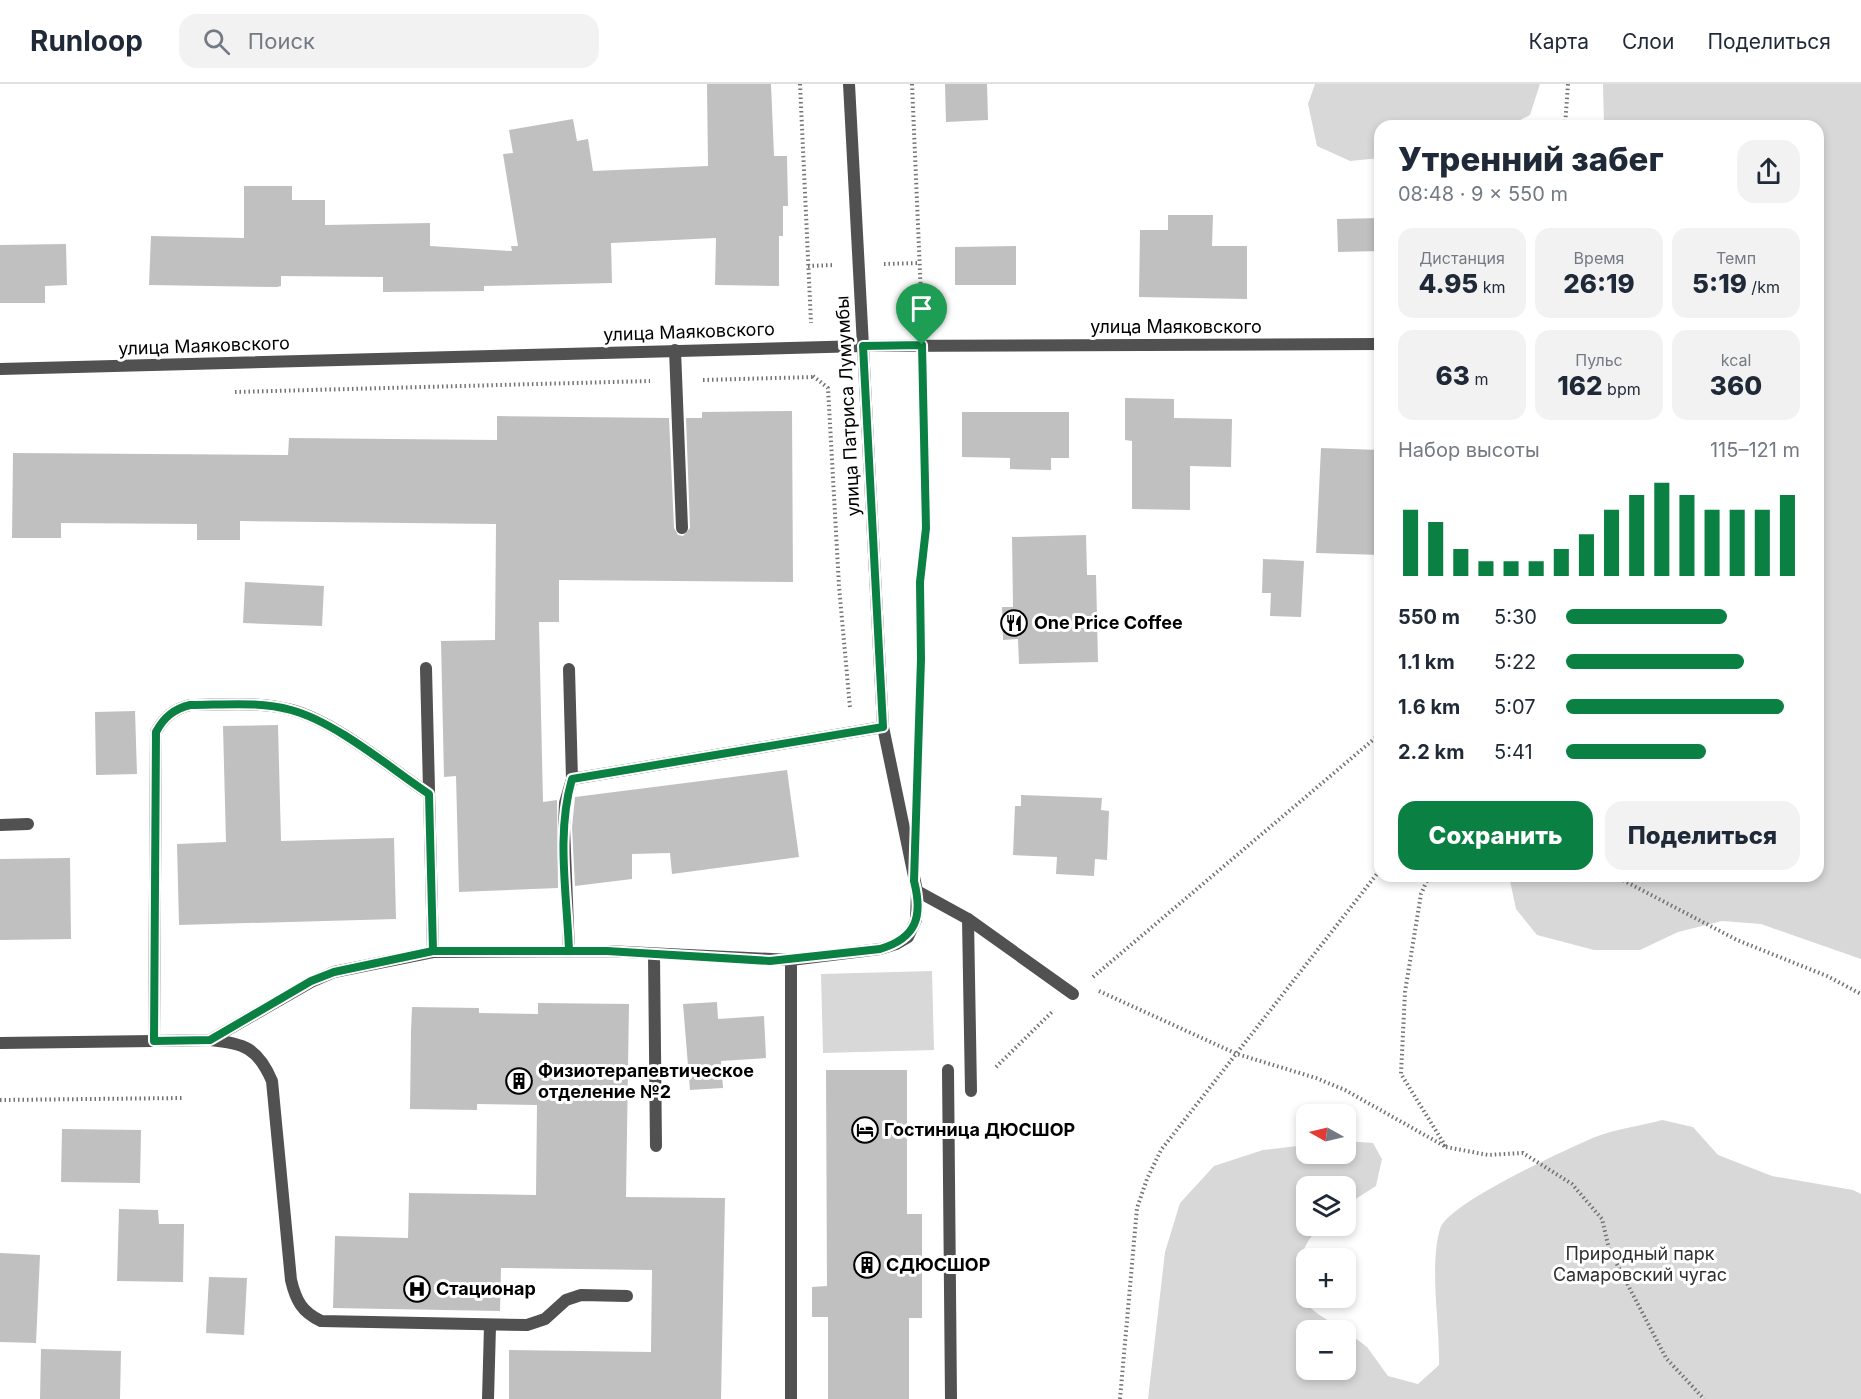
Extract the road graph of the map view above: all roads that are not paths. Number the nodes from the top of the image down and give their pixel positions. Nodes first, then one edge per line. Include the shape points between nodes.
1 (849, 84) edge
2 (1374, 344) edge
3 (863, 346) junction
4 (675, 351) junction
5 (0, 369) edge
6 (682, 528) dead end
7 (426, 668) dead end
8 (569, 669) dead end
9 (883, 727) junction
10 (572, 779) junction
11 (429, 794) junction
12 (28, 824) dead end
13 (0, 825) edge
14 (917, 891) junction
15 (968, 919) junction
16 (433, 951) junction
17 (569, 951) junction
18 (654, 954) junction
19 (791, 960) junction
20 (1073, 994) road end
21 (210, 1040) junction
22 (154, 1041) junction
23 (0, 1043) edge
24 (948, 1070) dead end
25 (971, 1091) road end
26 (656, 1146) dead end
27 (627, 1296) dead end
28 (490, 1326) junction
29 (488, 1399) edge
30 (791, 1399) edge
31 (951, 1399) edge

1 - 3 street, улица Патриса Лумумбы
2 - 3 street, улица Маяковского
3 - 4 street, улица Маяковского
3 - 9 street, улица Патриса Лумумбы
4 - 5 street, улица Маяковского
4 - 6 street
7 - 11 street
8 - 10 street
9 - 10 street
9 - 14 street, улица Патриса Лумумбы
10 - 17 street via 564,827
11 - 16 street
11 - 22 street via 336,731 292,710 190,705 170,714 156,732
12 - 13 street
14 - 15 street
14 - 19 street, улица Патриса Лумумбы via 916,920 908,937 896,944
15 - 20 street
15 - 25 street
16 - 17 street, улица Патриса Лумумбы
16 - 21 street, улица Патриса Лумумбы via 311,981
17 - 18 street, улица Патриса Лумумбы
18 - 19 street, улица Патриса Лумумбы
18 - 26 street
19 - 30 street
21 - 22 street
21 - 28 street via 234,1042 251,1049 272,1081 291,1280 295,1299 307,1314 321,1321
22 - 23 street
24 - 31 street
27 - 28 street via 581,1295 566,1300 545,1319 526,1325
28 - 29 street

